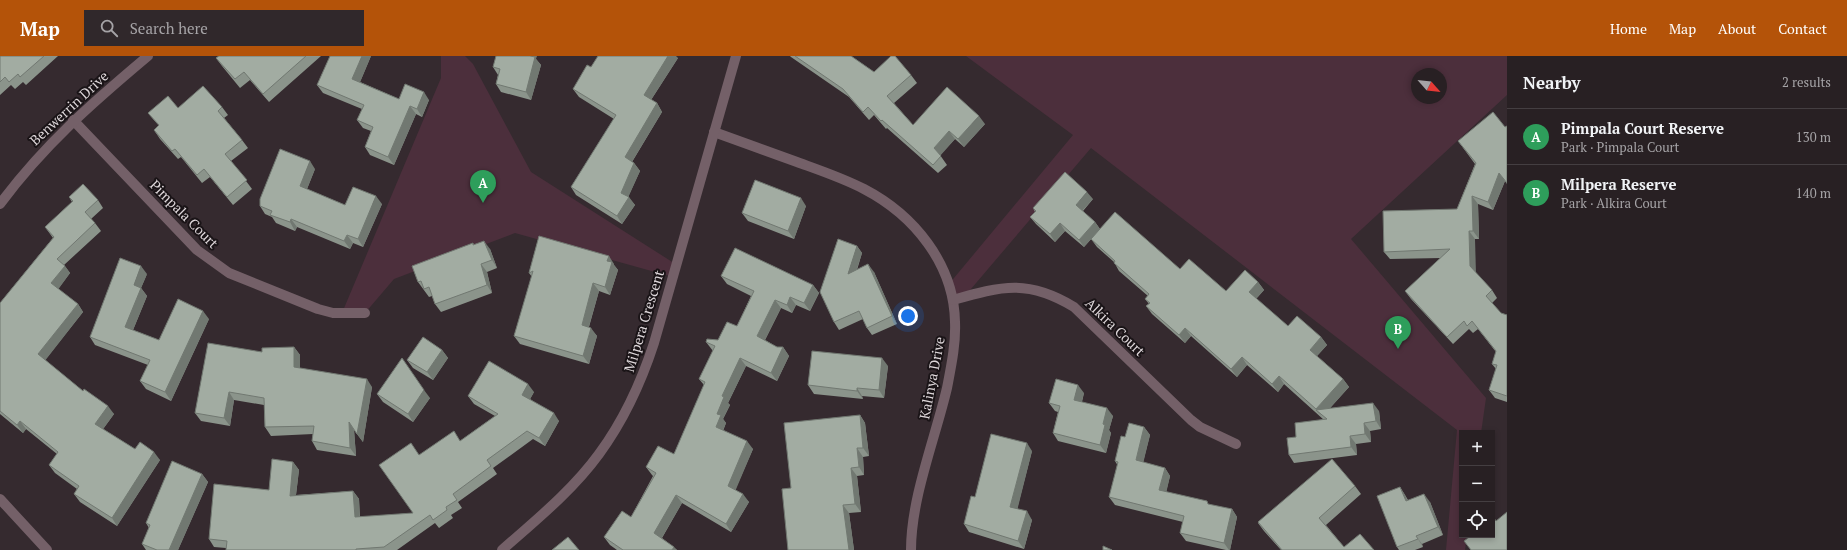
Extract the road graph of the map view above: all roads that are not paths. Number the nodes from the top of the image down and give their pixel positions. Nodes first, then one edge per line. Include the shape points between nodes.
1 (148, 56) edge
2 (736, 56) edge
3 (74, 120) junction
4 (714, 132) junction
5 (0, 204) edge
6 (953, 300) junction
7 (365, 313) dead end
8 (1236, 444) dead end
9 (0, 499) edge
10 (47, 550) edge
11 (502, 550) edge
12 (911, 550) edge

1 - 3 street, Benwerrin Drive
2 - 4 street, Milpera Crescent
3 - 5 street, Benwerrin Drive via 48,146
3 - 7 street, Pimpala Court via 197,250 230,273 318,309
4 - 6 street, Kalinya Drive via 843,179 884,200 902,214 928,243 947,277
4 - 11 street, Milpera Crescent via 654,343 631,402 598,455 579,478
6 - 8 street, Alkira Court via 1002,287 1039,290 1058,297 1074,307 1191,420
6 - 12 street, Kalinya Drive via 955,322 951,365 915,510
9 - 10 street

